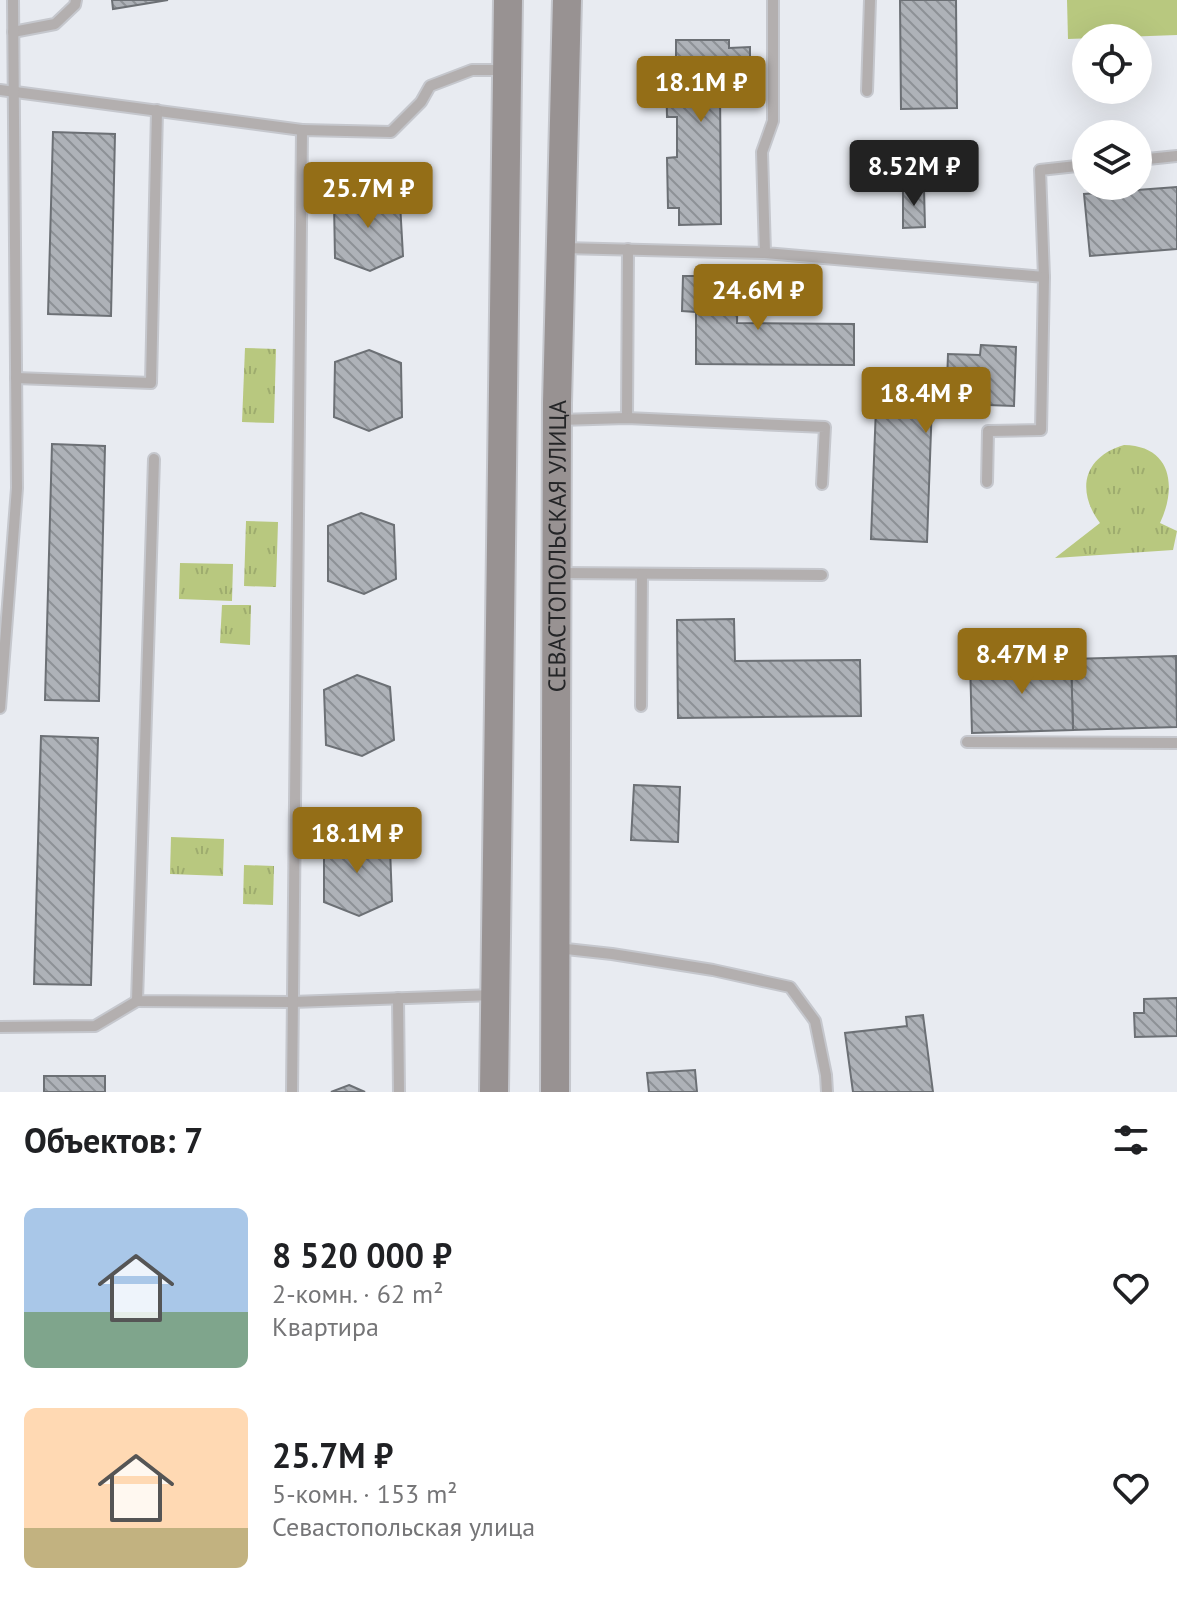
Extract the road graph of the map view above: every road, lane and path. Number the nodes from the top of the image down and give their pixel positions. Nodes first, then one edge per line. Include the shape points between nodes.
1 (13, 0) edge
2 (76, 0) edge
3 (508, 0) edge
4 (567, 0) edge
5 (773, 0) edge
6 (870, 0) edge
7 (13, 32) junction
8 (507, 70) junction
9 (0, 90) edge
10 (15, 91) junction
11 (867, 91) dead end
12 (157, 110) junction
13 (302, 130) junction
14 (1177, 156) edge
15 (1152, 159) edge
16 (1072, 167) edge
17 (561, 248) junction
18 (628, 249) junction
19 (765, 253) junction
20 (1044, 277) junction
21 (16, 378) junction
22 (627, 418) junction
23 (557, 420) junction
24 (154, 459) dead end
25 (987, 482) dead end
26 (822, 484) dead end
27 (557, 573) junction
28 (642, 574) junction
29 (822, 575) dead end
30 (641, 706) dead end
31 (0, 708) edge
32 (967, 742) dead end
33 (1177, 743) edge
34 (555, 948) junction
35 (496, 995) junction
36 (398, 998) junction
37 (137, 1001) junction
38 (292, 1002) junction
39 (0, 1027) edge
40 (292, 1092) edge
41 (399, 1092) edge
42 (494, 1092) edge
43 (555, 1092) edge
44 (827, 1092) edge

1 - 7 lane
2 - 7 lane via 55,24
3 - 8 main road
4 - 17 main road, СЕВАСТОПОЛЬСКАЯ УЛИЦА
5 - 19 lane via 773,121 762,152
6 - 11 lane
7 - 10 lane
8 - 13 lane via 472,70 430,86 391,132
8 - 35 main road
9 - 10 lane
10 - 12 lane
10 - 21 lane
12 - 13 lane
12 - 21 lane via 151,383
13 - 38 lane
14 - 15 lane
16 - 20 lane via 1040,170
17 - 18 lane
17 - 23 main road, СЕВАСТОПОЛЬСКАЯ УЛИЦА
18 - 19 lane
18 - 22 lane
19 - 20 lane
20 - 25 lane via 1041,430 988,431
21 - 31 lane via 17,488
22 - 23 lane
22 - 26 lane via 825,427
23 - 27 main road, СЕВАСТОПОЛЬСКАЯ УЛИЦА
24 - 37 lane
27 - 28 lane
27 - 34 main road, СЕВАСТОПОЛЬСКАЯ УЛИЦА
28 - 29 lane
28 - 30 lane
32 - 33 lane
34 - 43 main road, СЕВАСТОПОЛЬСКАЯ УЛИЦА
34 - 44 lane via 713,970 790,987 815,1021
35 - 36 lane
35 - 42 main road
36 - 38 lane
36 - 41 lane
37 - 38 lane
37 - 39 lane via 95,1026
38 - 40 lane

